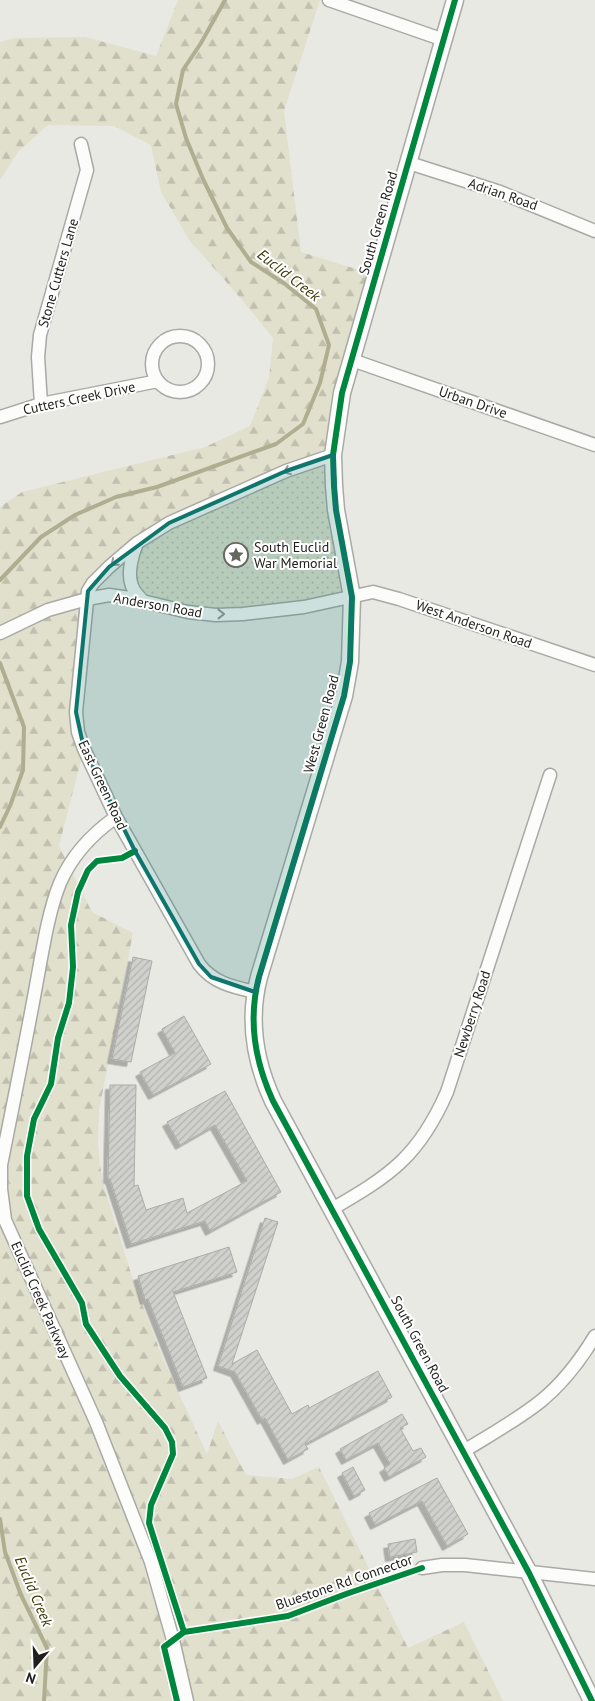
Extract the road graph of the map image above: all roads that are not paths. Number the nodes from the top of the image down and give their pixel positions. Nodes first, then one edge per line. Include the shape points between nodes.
1 (329, 0) edge
2 (456, 0) edge
3 (444, 40) junction
4 (81, 144) dead end
5 (408, 163) junction
6 (595, 231) edge
7 (352, 360) junction
8 (158, 381) junction
9 (41, 404) junction
10 (0, 417) edge
11 (595, 444) edge
12 (333, 455) junction
13 (138, 544) junction
14 (352, 597) junction
15 (87, 599) junction
16 (144, 602) junction
17 (1, 633) edge
18 (595, 665) edge
19 (550, 776) dead end
20 (116, 817) junction
21 (255, 992) junction
22 (332, 1208) junction
23 (595, 1336) edge
24 (464, 1451) junction
25 (422, 1568) dead end
26 (529, 1573) junction
27 (595, 1579) edge
28 (187, 1701) edge
29 (592, 1701) edge

1 - 3 street
2 - 3 main road, South Green Road
3 - 5 main road, South Green Road
4 - 9 street, Stone Cutters Lane via 87,170 40,335
5 - 6 street, Adrian Road via 500,192
5 - 7 main road, South Green Road
7 - 11 street, Urban Drive
7 - 12 main road, South Green Road via 342,392
8 - 8 street via 168,389 180,392 196,387 205,378 208,367 204,349 189,337 176,336 164,341 153,357 153,370
8 - 9 street, Cutters Creek Drive
9 - 10 street, Cutters Creek Drive
12 -> 13 street, East Green Road via 286,471 169,523
12 - 14 main road, West Green Road via 336,510
13 -> 15 street, East Green Road via 96,580 88,591
13 - 16 street via 132,559 131,585
16 -> 14 street, Anderson Road via 216,615 304,606
14 - 18 street, West Anderson Road via 373,592 387,594
14 - 21 main road, West Green Road via 350,662 344,696
15 - 16 street, Anderson Road via 120,596
15 - 17 street, Anderson Road via 48,610
15 - 20 street, East Green Road via 76,712 78,732
19 - 22 street, Newberry Road via 438,1112 415,1148 399,1165 372,1186
20 - 21 street, East Green Road via 205,972 218,982
20 - 28 street, Euclid Creek Parkway via 96,831 70,864 60,884 48,927 1,1165 0,1189 5,1220 96,1422 151,1562
21 - 22 main road, South Green Road via 255,1042 265,1083
22 - 24 main road, South Green Road
23 - 24 street via 575,1365 543,1400
24 - 26 main road, South Green Road
25 - 26 street via 465,1565
26 - 27 street
26 - 29 main road, South Green Road

